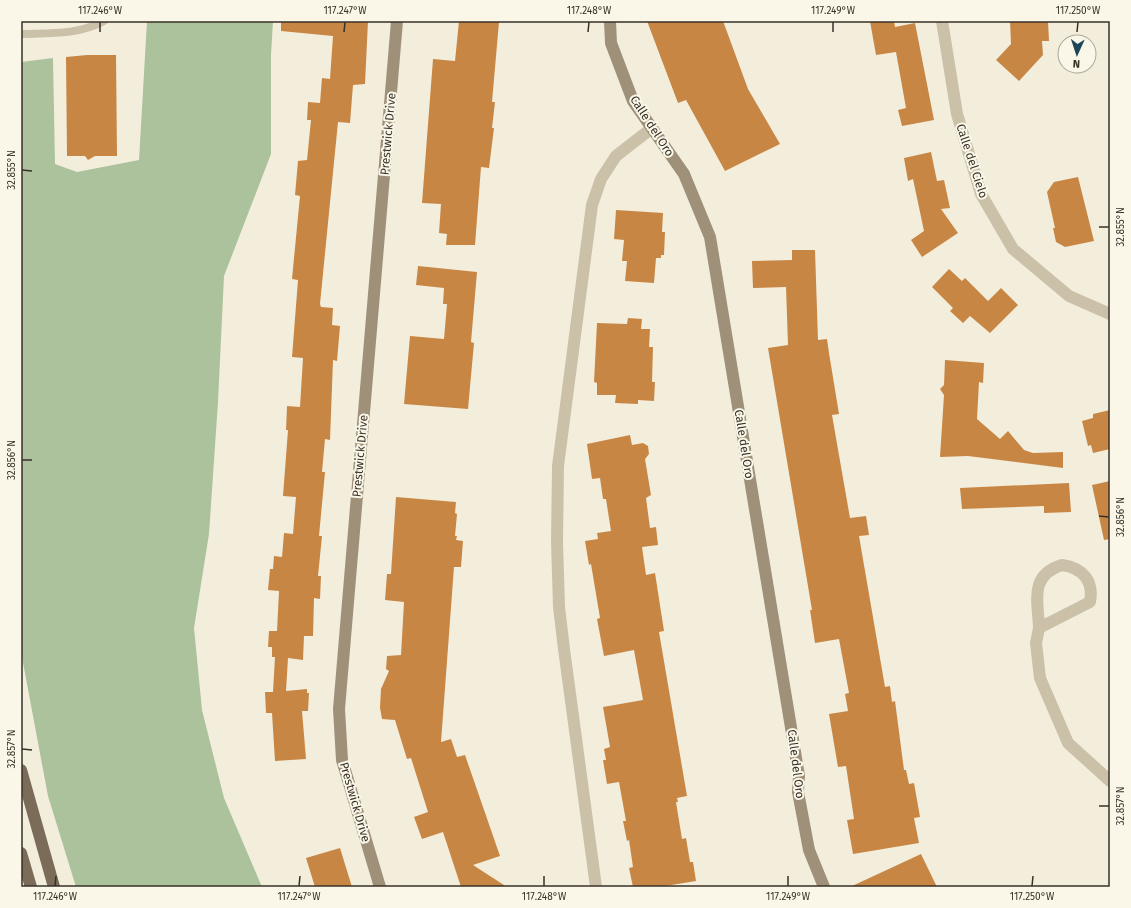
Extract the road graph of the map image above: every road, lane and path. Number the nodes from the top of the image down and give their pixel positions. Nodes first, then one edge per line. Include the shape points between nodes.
1 (104, 21) edge
2 (397, 21) edge
3 (610, 21) edge
4 (942, 21) edge
5 (21, 34) edge
6 (652, 128) junction
7 (1110, 314) edge
8 (1039, 628) junction
9 (21, 770) edge
10 (1110, 781) edge
11 (21, 854) edge
12 (31, 887) edge
13 (54, 887) edge
14 (380, 887) edge
15 (596, 887) edge
16 (824, 887) edge

1 - 5 lane via 92,28 74,32
2 - 14 street, Prestwick Drive via 339,709 342,760
3 - 6 street, Calle del Oro via 610,43 633,101
4 - 7 street, Calle del Cielo via 957,114 981,194 1013,249 1069,296
6 - 15 street via 616,156 601,179 592,205 558,466 559,607
6 - 16 street, Calle del Oro via 684,174 710,237 799,776 798,792 809,850
8 - 8 street via 1090,602 1091,585 1080,570 1062,565 1053,568 1042,577 1037,590
8 - 10 street via 1036,643 1040,678 1068,743
9 - 13 main road
11 - 12 main road

